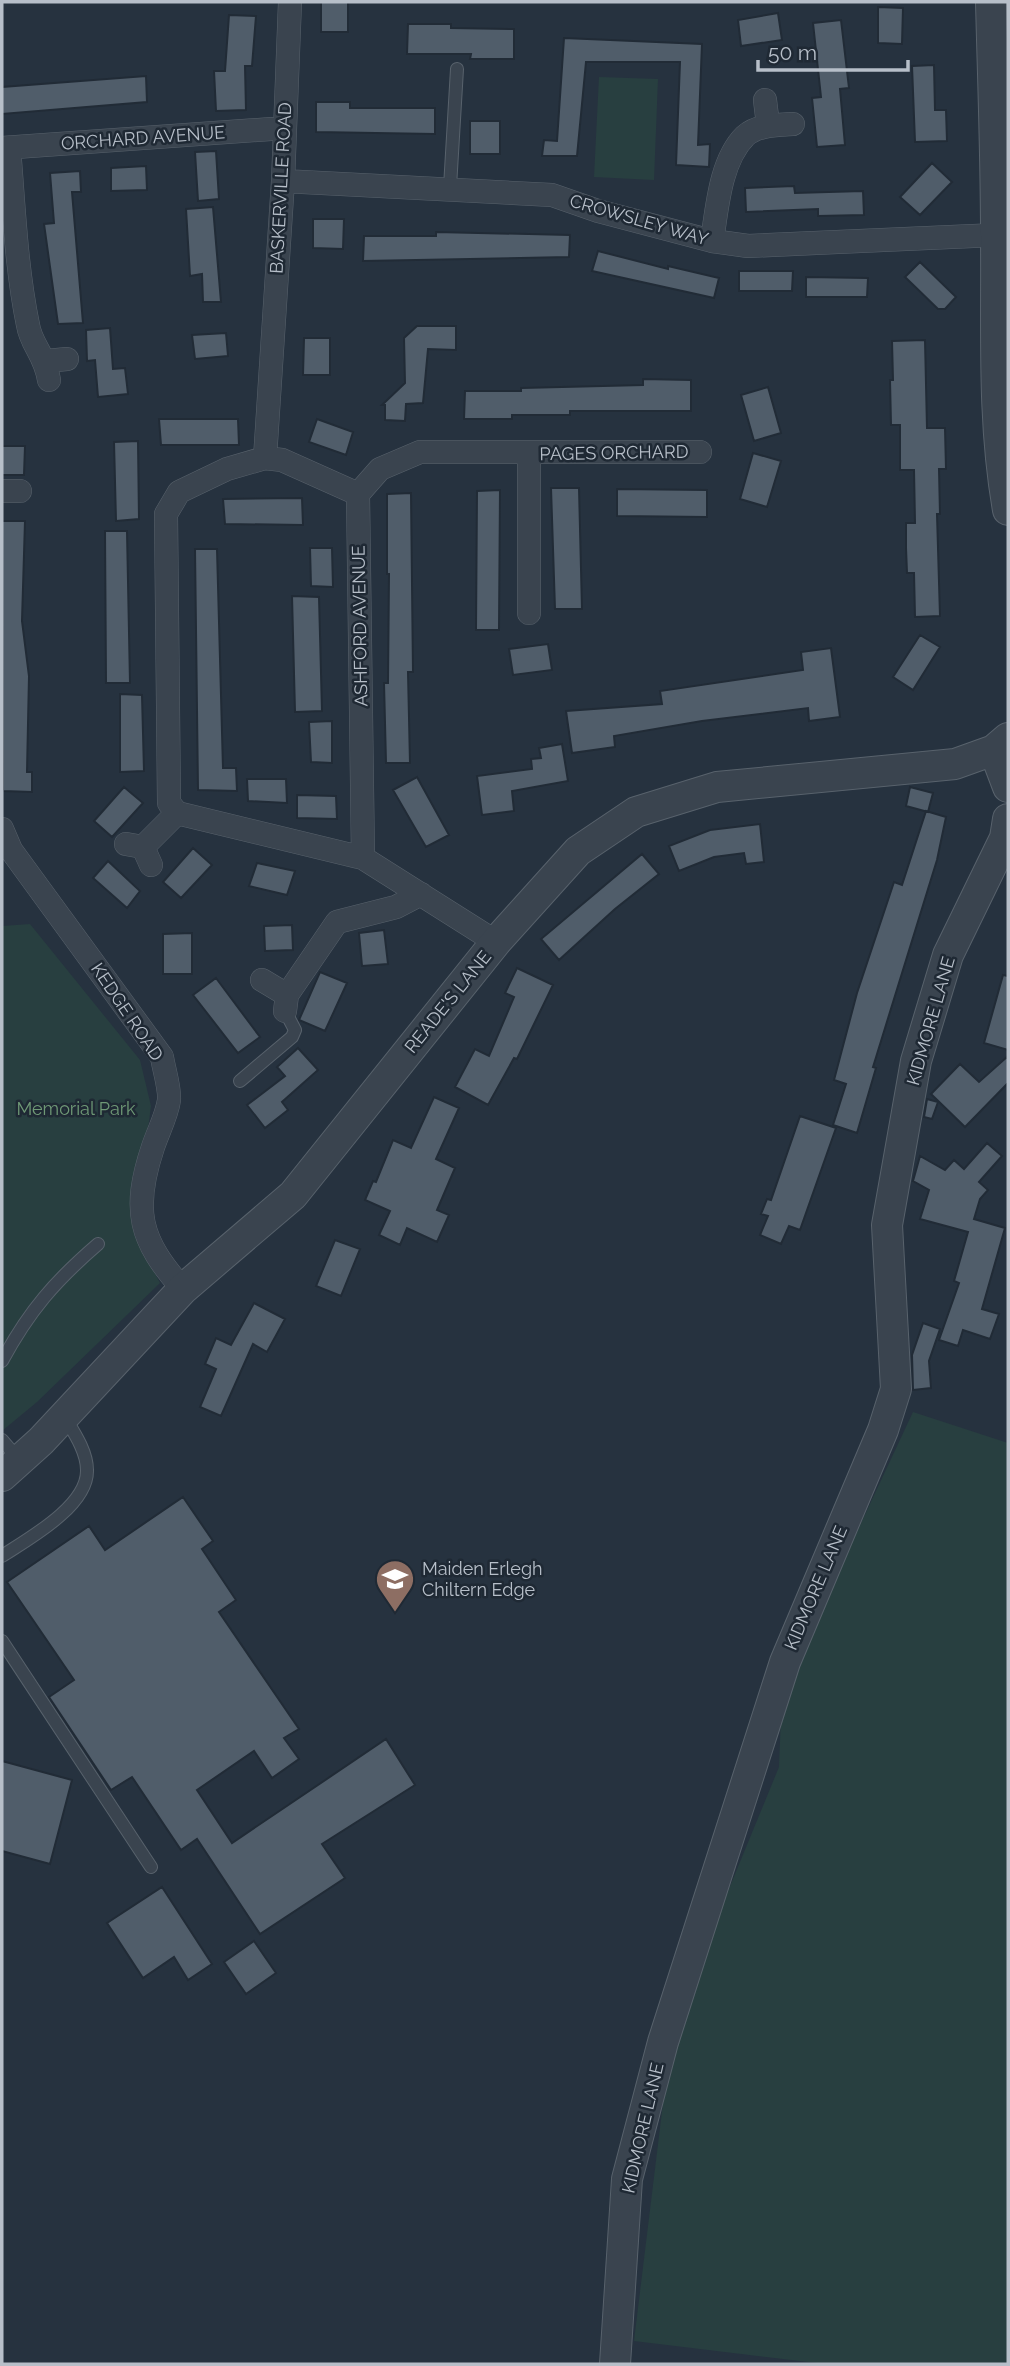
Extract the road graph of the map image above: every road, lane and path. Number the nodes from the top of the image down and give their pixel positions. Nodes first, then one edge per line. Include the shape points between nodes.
1 (290, 2) edge
2 (991, 2) edge
3 (457, 69) dead end
4 (765, 100) dead end
5 (793, 124) dead end
6 (768, 125) junction
7 (285, 128) junction
8 (5, 148) edge
9 (283, 181) junction
10 (450, 187) junction
11 (996, 235) junction
12 (712, 241) junction
13 (54, 367) dead end
14 (700, 452) dead end
15 (528, 454) junction
16 (265, 458) junction
17 (358, 494) junction
18 (1008, 510) edge
19 (528, 613) dead end
20 (1001, 744) edge
21 (1008, 786) edge
22 (177, 813) junction
23 (1008, 818) edge
24 (2, 829) edge
25 (140, 852) dead end
26 (363, 858) junction
27 (421, 894) junction
28 (496, 942) junction
29 (262, 980) dead end
30 (286, 1002) junction
31 (240, 1081) dead end
32 (98, 1244) dead end
33 (183, 1289) junction
34 (2, 1361) edge
35 (64, 1415) junction
36 (8, 1459) edge
37 (2, 1556) edge
38 (2, 1641) edge
39 (151, 1867) dead end
40 (615, 2364) edge

1 - 7 street, BASKERVILLE ROAD
2 - 11 street
3 - 10 lane
4 - 6 street
5 - 6 street
6 - 12 street via 746,136 733,158 721,188
7 - 8 street, ORCHARD AVENUE
7 - 9 street, BASKERVILLE ROAD
8 - 13 street via 28,330
9 - 10 street, CROWSLEY WAY
9 - 16 street, BASKERVILLE ROAD
10 - 12 street, CROWSLEY WAY via 552,195
11 - 12 street, CROWSLEY WAY via 748,246
11 - 18 street via 995,396
14 - 15 street, PAGES ORCHARD
15 - 17 street, PAGES ORCHARD via 420,453 380,469
15 - 19 street, PAGES ORCHARD
16 - 17 street via 282,460
16 - 22 street via 178,492 166,514 169,803
17 - 26 street, ASHFORD AVENUE
20 - 21 street
20 - 28 street, READE'S LANE via 955,764 717,787 636,813 578,851
22 - 25 street
22 - 26 street
23 - 40 street, KIDMORE LANE via 1005,838 948,955 916,1061 887,1225 896,1389 785,1662 663,2042 627,2179
24 - 33 street, KEDGE ROAD via 11,850 162,1058 169,1099 144,1175 140,1211 146,1239
26 - 27 street
27 - 28 street
27 - 30 street via 396,907 337,922
28 - 33 street, READE'S LANE via 293,1195
29 - 30 street
30 - 31 lane via 295,1031 292,1037
32 - 34 lane via 54,1282
33 - 35 street, READE'S LANE
35 - 36 street, READE'S LANE
35 - 37 lane via 88,1471 79,1493 62,1516
38 - 39 lane

